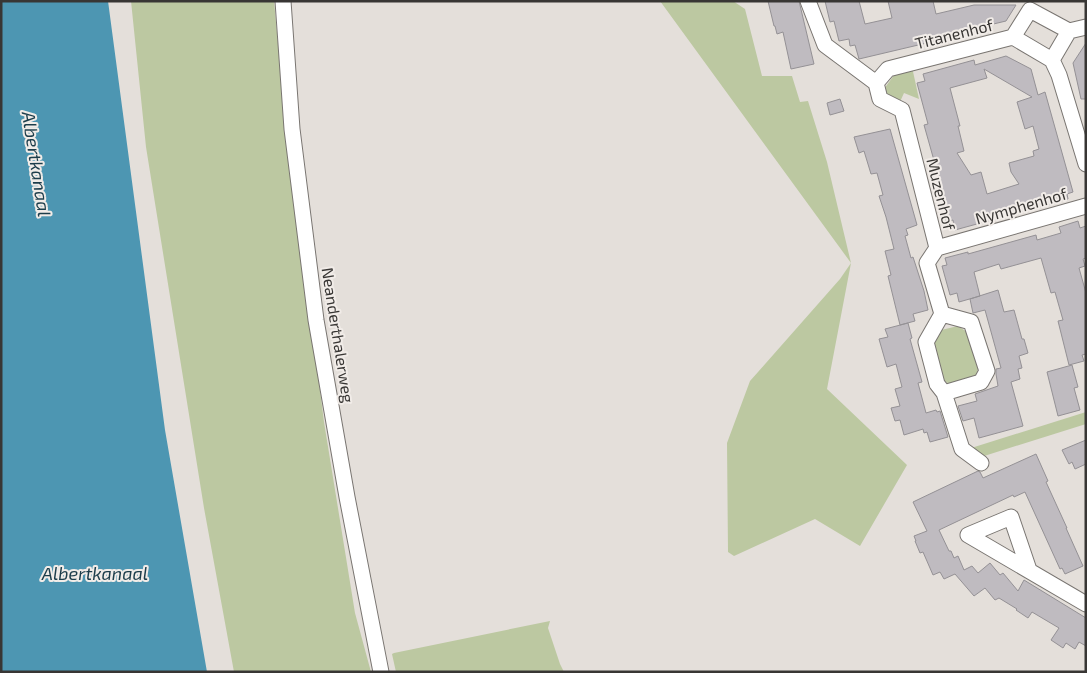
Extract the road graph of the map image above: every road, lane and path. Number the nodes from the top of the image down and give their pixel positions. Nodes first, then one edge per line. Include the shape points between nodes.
1 (283, 1) edge
2 (808, 1) edge
3 (1029, 5) edge
4 (1086, 27) edge
5 (1069, 31) junction
6 (1013, 37) junction
7 (1052, 60) junction
8 (876, 82) junction
9 (1086, 164) edge
10 (1086, 206) edge
11 (937, 248) junction
12 (942, 314) junction
13 (944, 393) junction
14 (981, 463) dead end
15 (1029, 570) dead end
16 (1086, 604) edge
17 (381, 672) edge

1 - 17 street, Neanderthalerweg via 292,129 316,320
2 - 8 street via 825,45
3 - 5 street
3 - 6 street
4 - 5 street
5 - 7 street
6 - 7 street, Titanenhof
6 - 8 street, Titanenhof via 888,69
7 - 9 street
8 - 11 street, Muzenhof via 880,98 902,110
10 - 11 street, Nymphenhof
11 - 12 street, Muzenhof via 927,263
12 - 13 street via 926,342 937,384
12 - 13 street via 971,322 987,371 982,382
13 - 14 street via 962,449
15 - 16 street

